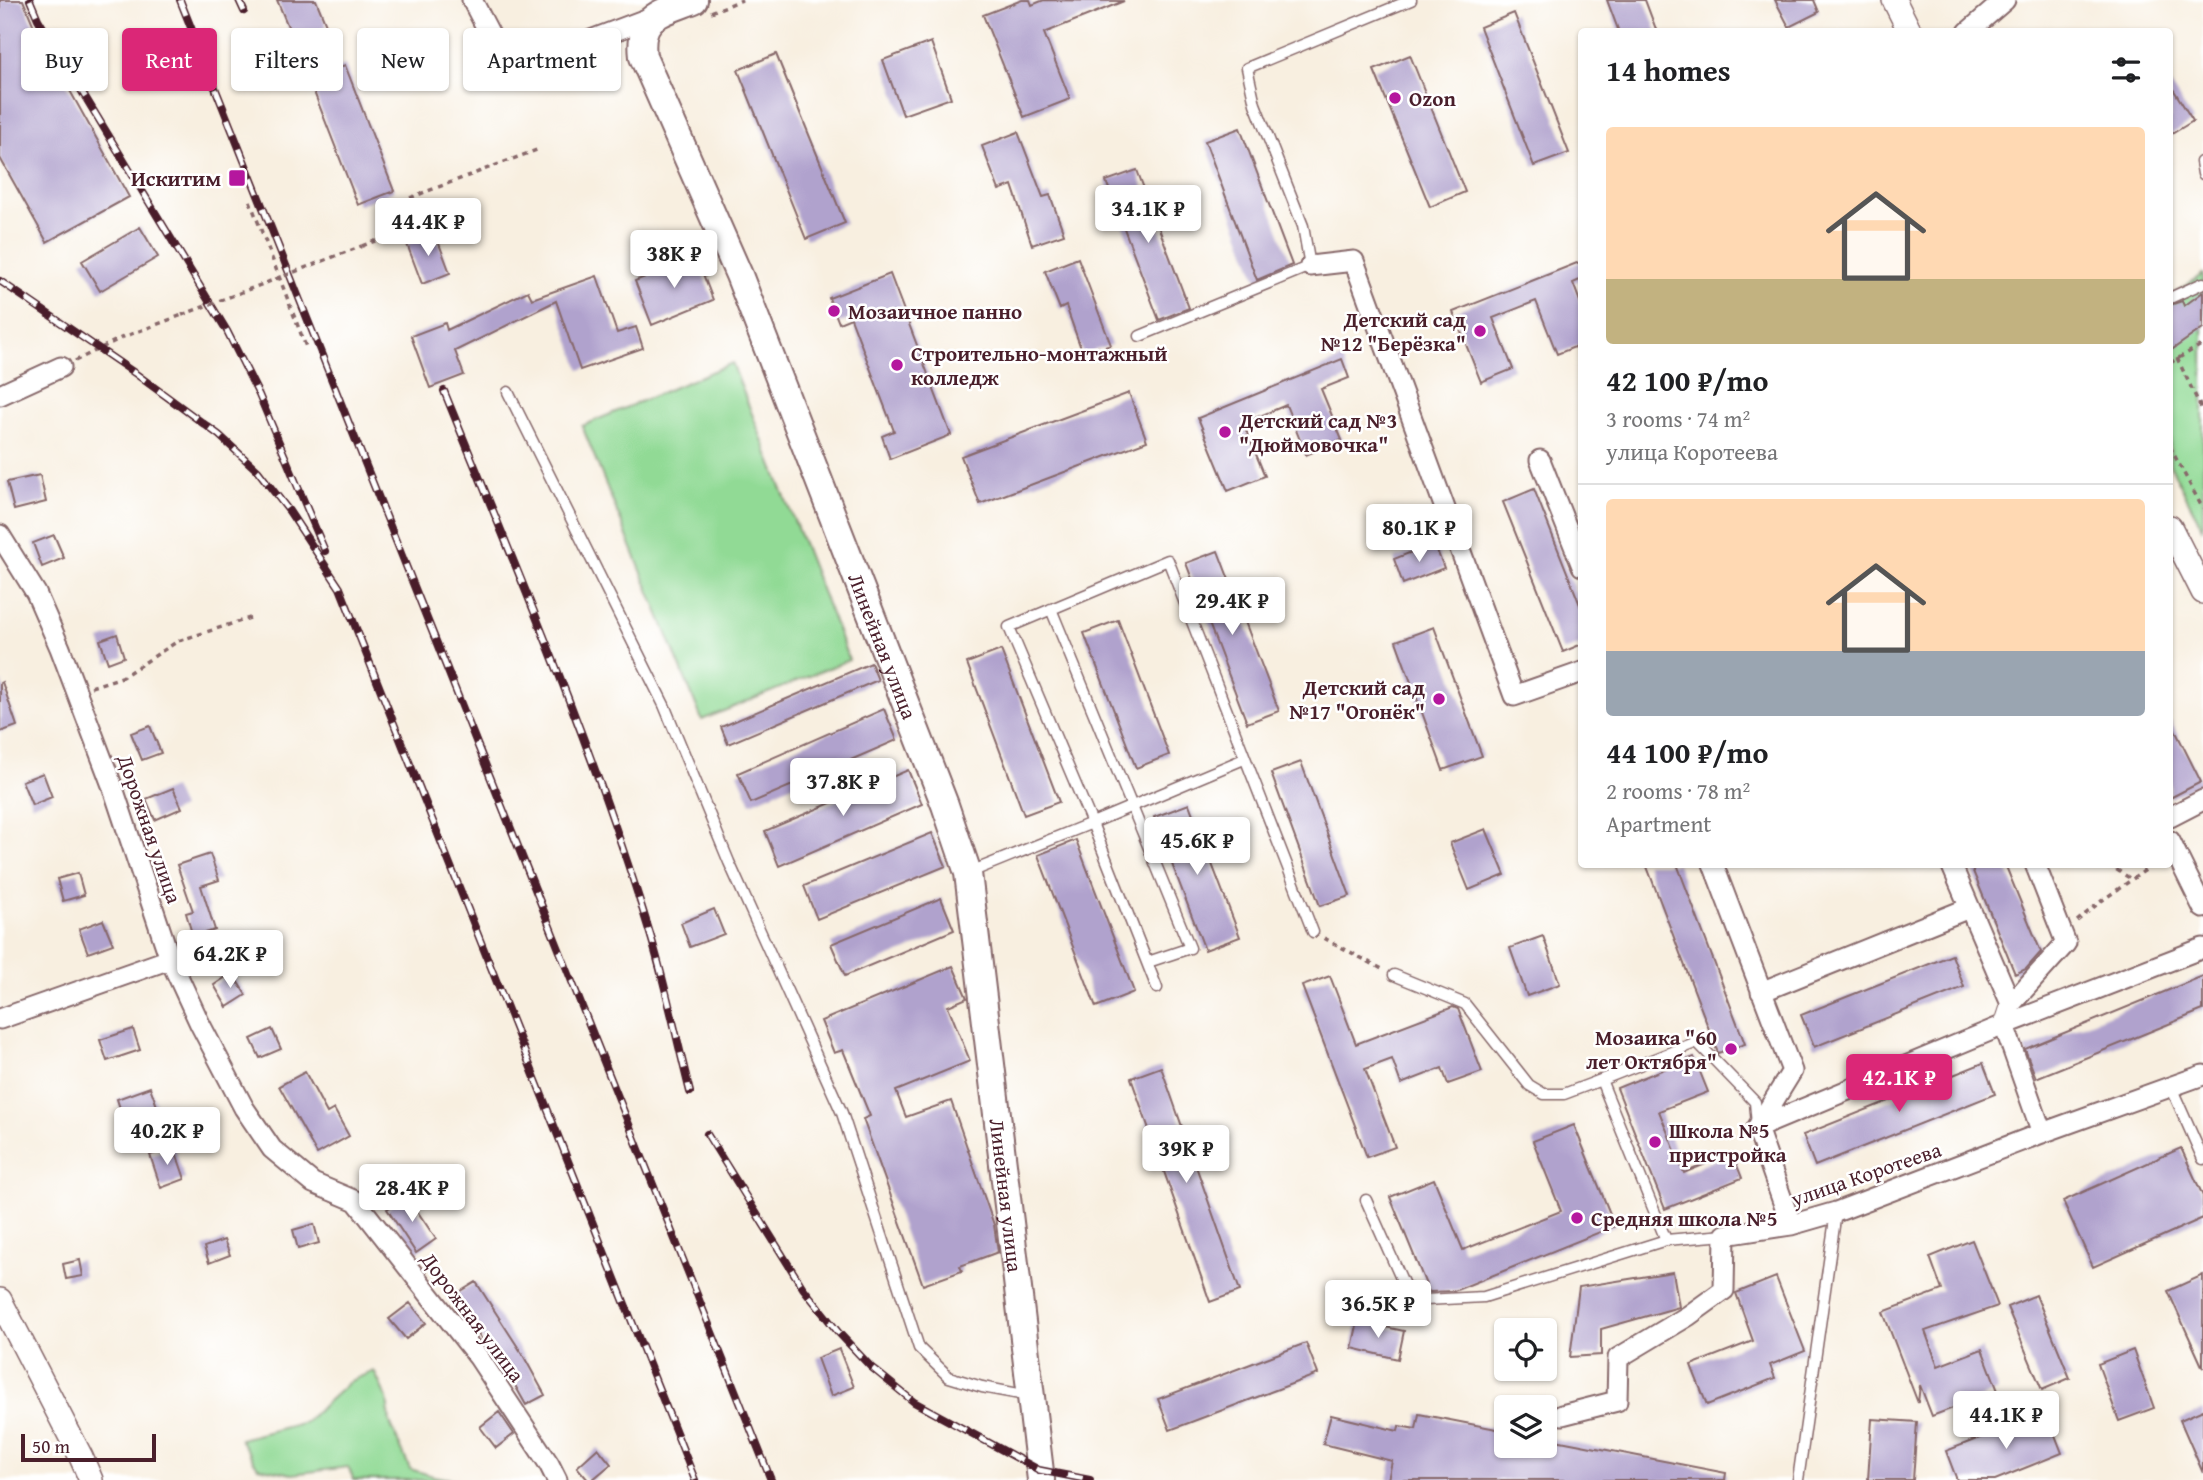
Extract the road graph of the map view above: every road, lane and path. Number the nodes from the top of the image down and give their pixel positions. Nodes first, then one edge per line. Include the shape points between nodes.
1 (472, 0) edge
2 (694, 0) edge
3 (1411, 0) edge
4 (1894, 0) edge
5 (2005, 0) edge
6 (657, 7) edge
7 (1908, 28) edge
8 (1973, 28) edge
9 (539, 149) dead end
10 (2201, 162) dead end
11 (2203, 174) edge
12 (250, 201) dead end
13 (1310, 266) junction
14 (279, 278) junction
15 (2203, 283) edge
16 (2173, 297) edge
17 (1139, 336) dead end
18 (2203, 344) edge
19 (306, 347) dead end
20 (2177, 358) junction
21 (2173, 361) edge
22 (61, 368) joint
23 (508, 392) dead end
24 (0, 395) edge
25 (2203, 412) edge
26 (2173, 453) edge
27 (1540, 460) dead end
28 (2203, 509) edge
29 (2173, 533) edge
30 (0, 535) edge
31 (1578, 556) edge
32 (2203, 592) edge
33 (1051, 609) junction
34 (250, 618) dead end
35 (1578, 673) edge
36 (78, 695) junction
37 (1244, 759) junction
38 (2203, 800) edge
39 (1132, 806) junction
40 (2173, 815) edge
41 (1092, 823) junction
42 (2173, 847) edge
43 (1714, 868) edge
44 (1953, 868) edge
45 (2037, 868) edge
46 (2114, 868) edge
47 (2148, 868) edge
48 (968, 873) junction
49 (2131, 879) junction
50 (1969, 908) junction
51 (2203, 908) edge
52 (1313, 932) joint
53 (2062, 934) junction
54 (2203, 948) edge
55 (170, 959) junction
56 (1148, 962) junction
57 (1394, 975) joint
58 (1157, 988) dead end
59 (1761, 992) junction
60 (2011, 1004) junction
61 (0, 1020) edge
62 (2004, 1025) junction
63 (2203, 1075) edge
64 (1601, 1080) junction
65 (2171, 1087) junction
66 (1757, 1128) junction
67 (2042, 1133) junction
68 (2203, 1159) edge
69 (1366, 1200) dead end
70 (1836, 1212) junction
71 (1791, 1225) junction
72 (1725, 1236) junction
73 (1666, 1240) junction
74 (0, 1300) edge
75 (1030, 1396) junction
76 (1562, 1415) dead end
77 (91, 1480) edge
78 (557, 1480) edge
79 (1041, 1480) edge
80 (1798, 1480) edge

1 - 6 street via 509,71
2 - 6 main road
3 - 13 lane via 1247,68 1255,104 1303,226
4 - 7 street
5 - 8 street
6 - 48 main road, Линейная улица via 645,25 643,57 739,275
9 - 14 path, bridge via 391,205 401,231
10 - 11 lane
12 - 14 path
13 - 17 lane
13 - 35 street via 1354,261 1514,696
14 - 19 path
14 - 22 path, bridge via 124,337
15 - 16 lane
18 - 20 path
20 - 21 path
20 - 25 path
22 - 24 street
23 - 75 lane via 664,705 842,1113 919,1348 949,1377
26 - 28 path
27 - 31 street
29 - 32 street
30 - 36 street, Дорожная улица via 36,593
33 - 37 lane via 1168,560
33 - 39 lane
33 - 41 lane via 1009,627
34 - 36 path via 178,641 122,677
36 - 55 street, Дорожная улица
37 - 39 lane
37 - 52 lane
38 - 40 street
39 - 41 lane
39 - 56 lane via 1190,948
41 - 48 lane
41 - 56 lane
42 - 51 street
43 - 59 street
44 - 50 street
45 - 53 street
46 - 49 path
47 - 49 path
48 - 75 main road, Линейная улица
49 - 53 path
50 - 59 street
50 - 60 street
52 - 57 path
53 - 60 street via 2066,943
54 - 62 street
55 - 61 street
55 - 78 street, Дорожная улица via 238,1096 272,1149 313,1183 356,1201 479,1358
56 - 58 lane
57 - 64 lane via 1465,1004 1529,1085 1544,1094 1564,1094
59 - 66 street via 1792,1071
60 - 62 street
62 - 66 street
62 - 67 street
63 - 65 street, улица Коротеева
64 - 66 lane via 1697,1042 1755,1102
64 - 73 lane
65 - 67 street, улица Коротеева
65 - 68 lane
66 - 71 street
67 - 70 street, улица Коротеева
69 - 73 lane via 1404,1284 1425,1300 1484,1297
70 - 71 street, улица Коротеева
70 - 80 lane
71 - 72 street, улица Коротеева
72 - 73 lane
72 - 76 street via 1724,1290 1618,1358 1617,1401
74 - 77 street
75 - 79 main road, Линейная улица

